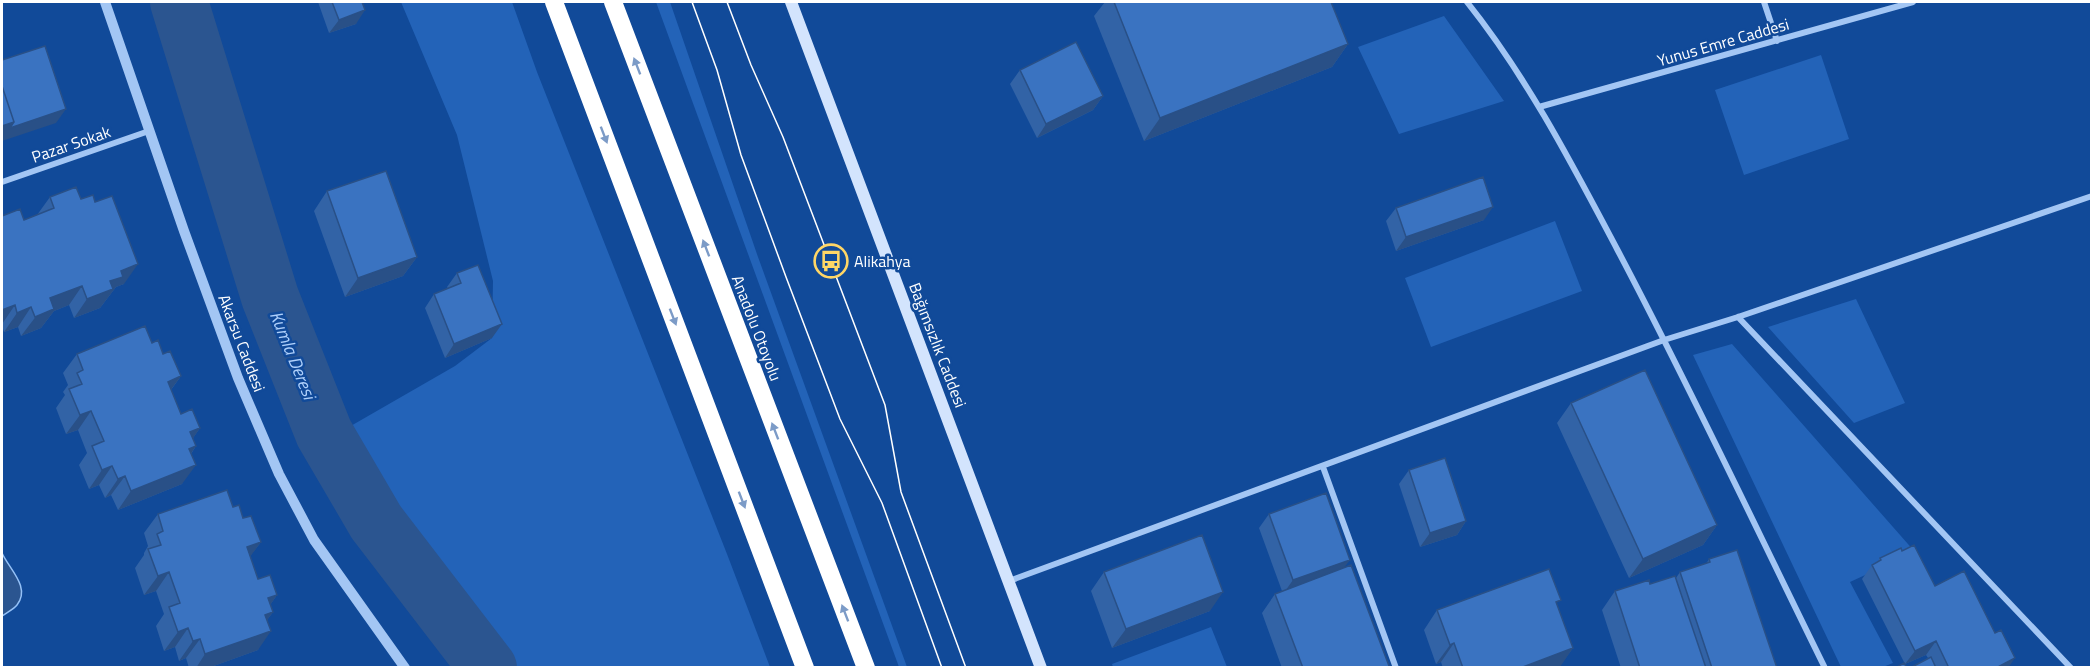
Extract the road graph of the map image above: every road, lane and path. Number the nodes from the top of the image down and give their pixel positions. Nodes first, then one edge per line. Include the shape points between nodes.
1 (105, 2) edge
2 (554, 2) edge
3 (613, 2) edge
4 (791, 2) edge
5 (1467, 2) edge
6 (1764, 2) edge
7 (1913, 2) edge
8 (1777, 41) junction
9 (1539, 107) junction
10 (149, 131) junction
11 (2, 182) edge
12 (2091, 196) edge
13 (1738, 317) junction
14 (1664, 339) junction
15 (1323, 467) junction
16 (1009, 581) junction
17 (405, 668) edge
18 (805, 668) edge
19 (866, 668) edge
20 (1041, 668) edge
21 (1396, 668) edge
22 (1825, 668) edge
23 (2071, 668) edge

1 - 10 street, Akarsu Caddesi
2 -> 18 highway
19 -> 3 highway, Anadolu Otoyolu
4 - 16 main road, Bağımsızlık Caddesi
5 - 9 street via 1495,37
6 - 8 street
7 - 8 street, Yunus Emre Caddesi
8 - 9 street, Yunus Emre Caddesi
9 - 14 street
10 - 11 street, Pazar Sokak
10 - 17 street, Akarsu Caddesi via 238,378 279,474 314,540
12 - 13 street
13 - 14 street
13 - 23 street
14 - 15 street
14 - 22 street
15 - 16 street
15 - 21 street
16 - 20 main road, Bağımsızlık Caddesi

